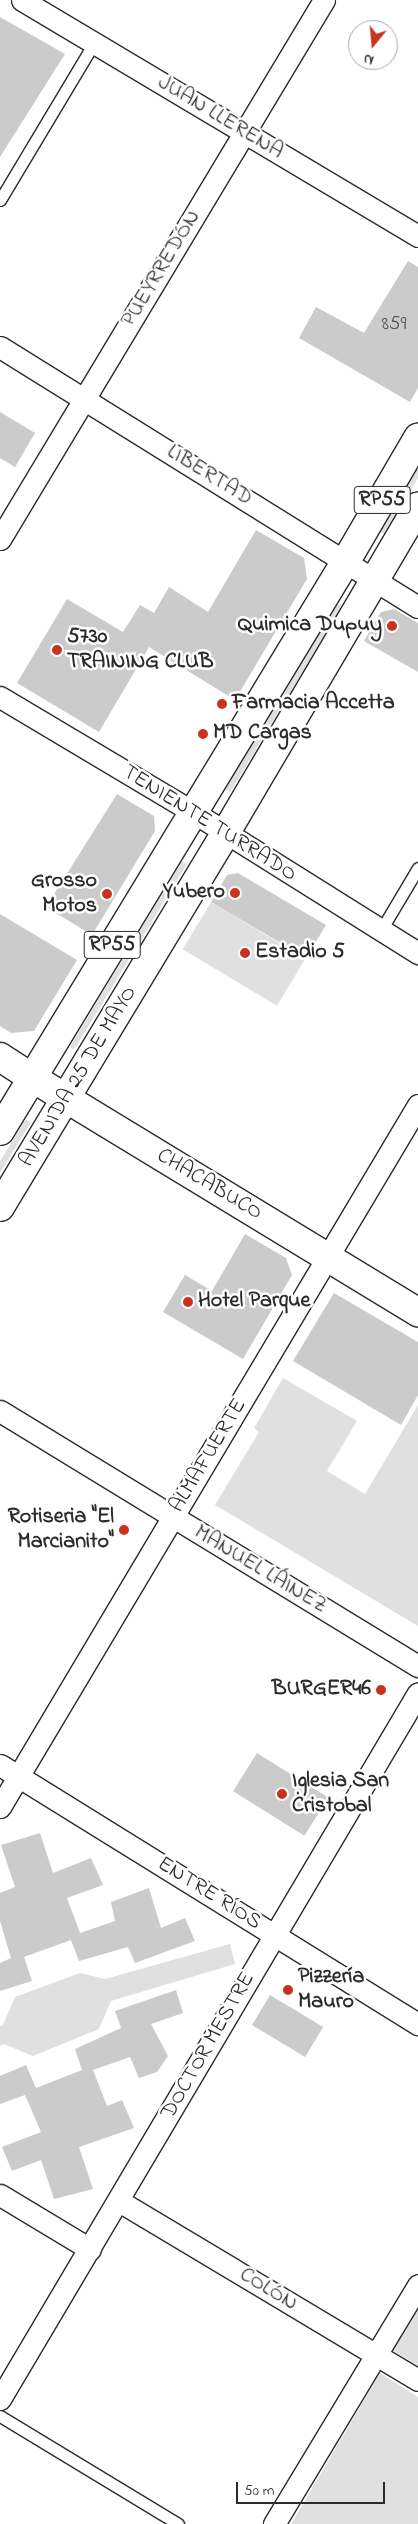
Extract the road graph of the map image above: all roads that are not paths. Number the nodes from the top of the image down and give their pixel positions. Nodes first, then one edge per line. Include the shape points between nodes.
1 (22, 0) edge
2 (324, 0) edge
3 (94, 43) junction
4 (244, 133) junction
5 (0, 200) edge
6 (418, 236) edge
7 (0, 347) edge
8 (83, 398) junction
9 (418, 438) edge
10 (418, 507) edge
11 (0, 539) edge
12 (346, 561) junction
13 (376, 581) junction
14 (418, 607) edge
15 (0, 697) edge
16 (192, 812) junction
17 (225, 834) junction
18 (418, 868) edge
19 (381, 930) junction
20 (418, 952) edge
21 (0, 1057) edge
22 (32, 1077) junction
23 (65, 1099) junction
24 (418, 1105) edge
25 (0, 1131) edge
26 (0, 1207) edge
27 (327, 1256) junction
28 (418, 1312) edge
29 (0, 1411) edge
30 (173, 1516) junction
31 (418, 1666) edge
32 (418, 1693) edge
33 (0, 1766) edge
34 (19, 1777) junction
35 (0, 1807) edge
36 (274, 1934) junction
37 (418, 2024) edge
38 (0, 2195) edge
39 (119, 2200) junction
40 (90, 2249) junction
41 (418, 2285) edge
42 (376, 2355) junction
43 (418, 2380) edge
44 (0, 2399) edge
45 (0, 2416) edge
46 (178, 2524) edge
47 (274, 2524) edge

1 - 3 street, JUAN LLERENA
2 - 4 street, PUEYRREDÓN
3 - 4 street, JUAN LLERENA
3 - 5 lane
4 - 6 street, JUAN LLERENA
4 - 8 street, PUEYRREDÓN
7 - 8 street, LIBERTAD
8 - 11 street, PUEYRREDÓN
8 - 12 street, LIBERTAD
9 - 12 main road, AVENIDA 25 DE MAYO / RP55
10 - 13 main road, AVENIDA 25 DE MAYO / RP55
12 - 13 street, LIBERTAD
12 - 16 main road, AVENIDA 25 DE MAYO / RP55
13 - 14 street, LIBERTAD
13 - 17 main road, AVENIDA 25 DE MAYO / RP55
15 - 16 street, TENIENTE TURRADO
16 - 17 street, TENIENTE TURRADO
16 - 22 main road, AVENIDA 25 DE MAYO / RP55
17 - 19 street, TENIENTE TURRADO
17 - 23 main road, AVENIDA 25 DE MAYO / RP55
18 - 19 lane
19 - 20 street, TENIENTE TURRADO
21 - 22 main road, CHACABUCO
22 - 23 main road, CHACABUCO
22 - 25 main road, AVENIDA 25 DE MAYO / RP55
23 - 26 main road, AVENIDA 25 DE MAYO / RP55
23 - 27 main road, CHACABUCO
24 - 27 street, ALMAFUERTE
27 - 28 main road, CHACABUCO
27 - 30 street, ALMAFUERTE
29 - 30 street, MANUEL LÁINEZ
30 - 31 street, MANUEL LÁINEZ
30 - 34 street, ALMAFUERTE
32 - 36 street, DOCTOR MESTRE
33 - 34 street, ENTRE RÍOS
34 - 35 street, ALMAFUERTE
34 - 36 street, ENTRE RÍOS
36 - 37 street, ENTRE RÍOS
36 - 39 street, DOCTOR MESTRE
38 - 40 street
39 - 40 street, DOCTOR MESTRE
39 - 42 street, COLÓN
40 - 44 street, DOCTOR MESTRE
41 - 42 street
42 - 43 street, COLÓN
42 - 47 street
45 - 46 lane

